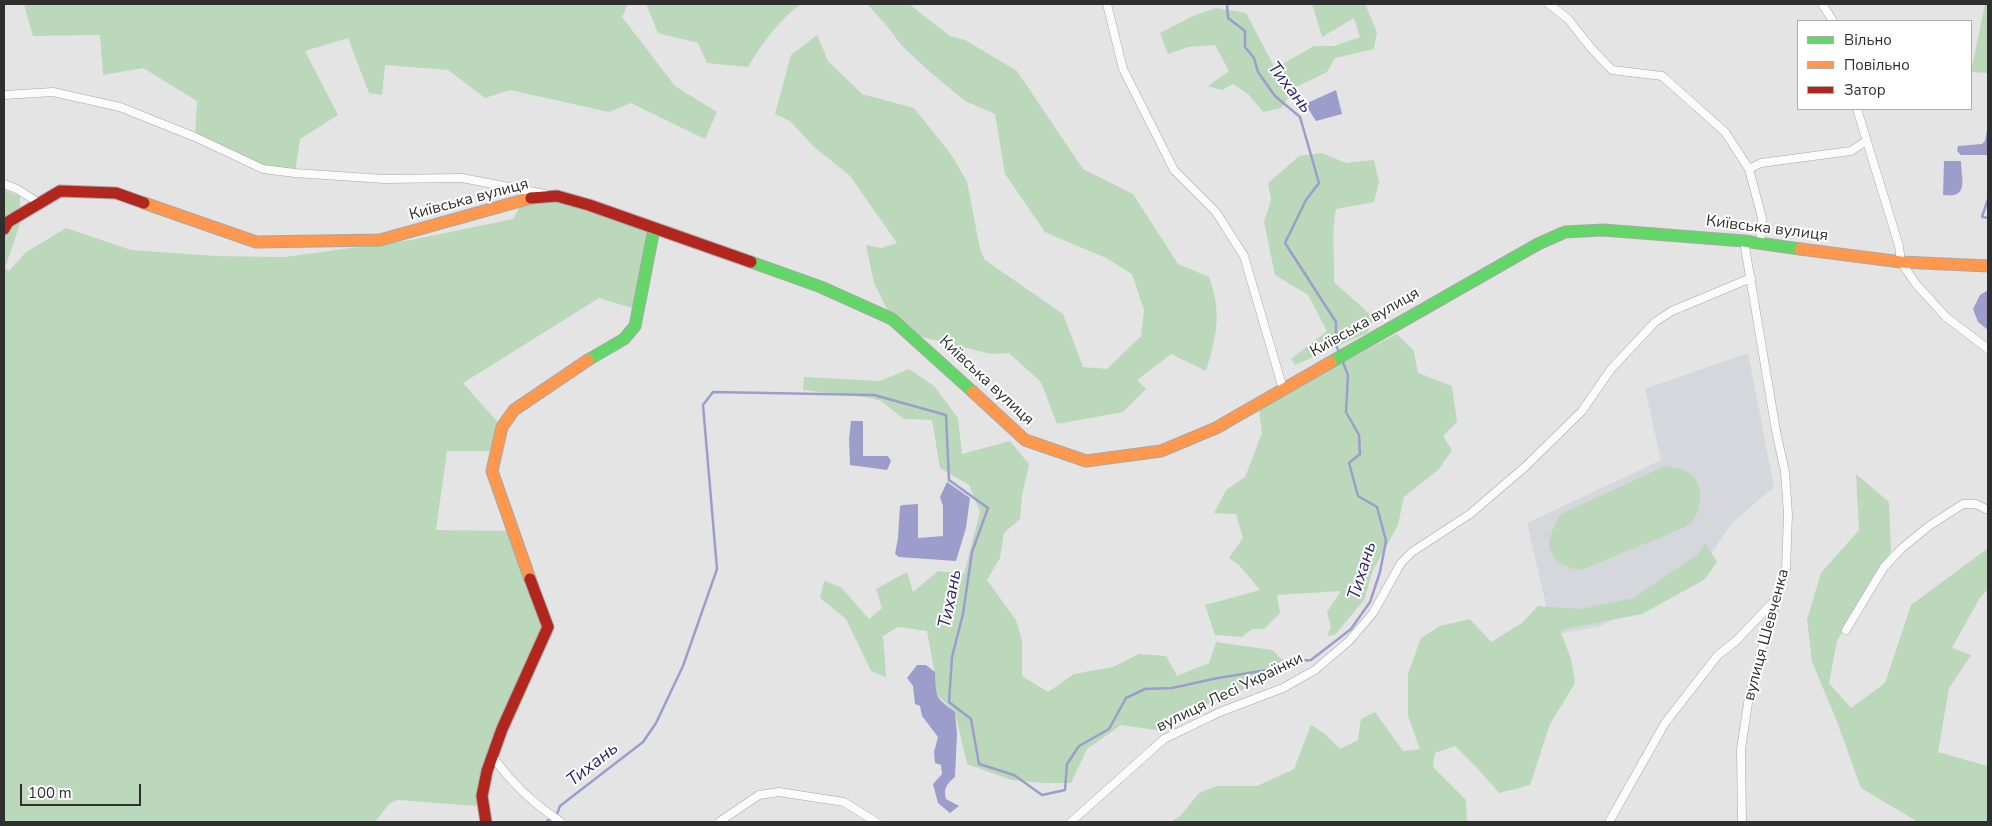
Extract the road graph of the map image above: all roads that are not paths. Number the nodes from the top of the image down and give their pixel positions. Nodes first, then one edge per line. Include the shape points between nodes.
1 (1107, 4) edge
2 (1549, 4) edge
3 (1822, 4) edge
4 (1833, 20) edge
5 (4, 95) edge
6 (1857, 110) edge
7 (1866, 141) junction
8 (1749, 169) junction
9 (4, 184) edge
10 (557, 196) junction
11 (39, 203) junction
12 (654, 228) junction
13 (4, 229) edge
14 (1744, 241) junction
15 (1760, 243) junction
16 (1901, 262) junction
17 (1988, 266) edge
18 (1750, 278) junction
19 (1988, 349) edge
20 (1283, 389) junction
21 (1988, 510) edge
22 (1777, 599) junction
23 (1846, 630) dead end
24 (492, 755) junction
25 (1743, 821) edge
26 (486, 822) edge
27 (561, 822) edge
28 (719, 822) edge
29 (876, 822) edge
30 (1071, 822) edge
31 (1609, 822) edge

1 - 20 street via 1123,68 1174,170 1216,212 1244,256
2 - 8 street via 1568,19 1612,70 1662,76 1725,132
3 - 4 street
5 - 10 street via 53,92 120,107 263,169 384,179 462,178
6 - 7 street
7 - 8 street via 1850,151 1761,163
7 - 16 street via 1899,246
8 - 15 street via 1762,218
9 - 11 street
10 - 11 main road, Київська вулиця via 524,199 380,240 256,242 116,192 60,191
10 - 12 main road, Київська вулиця
11 - 13 main road, Київська вулиця via 8,222
12 - 20 main road, Київська вулиця via 821,287 892,319 1025,440 1086,461 1161,451 1216,428
12 - 24 main road via 636,326 624,339 514,410 502,427 492,471 548,627
14 - 15 main road, Київська вулиця
14 - 18 street, вулиця Шевченка
14 - 20 main road, Київська вулиця via 1602,230 1565,232 1538,244
15 - 16 main road, Київська вулиця
16 - 17 main road, Київська вулиця
16 - 19 street via 1946,317
18 - 22 street, вулиця Шевченка via 1786,472 1786,570
18 - 30 street, вулиця Лесі Українки via 1672,311 1655,322 1611,369 1582,411 1526,466 1470,514 1412,552 1401,563 1373,613 1315,670 1283,688 1220,712 1164,740
21 - 23 street via 1976,504 1963,504 1901,549 1884,567
22 - 25 street, вулиця Шевченка via 1748,704 1741,749
22 - 31 street via 1718,656 1665,723
24 - 26 main road via 482,794
24 - 27 street via 538,807
28 - 29 street via 759,795 780,792 844,802

